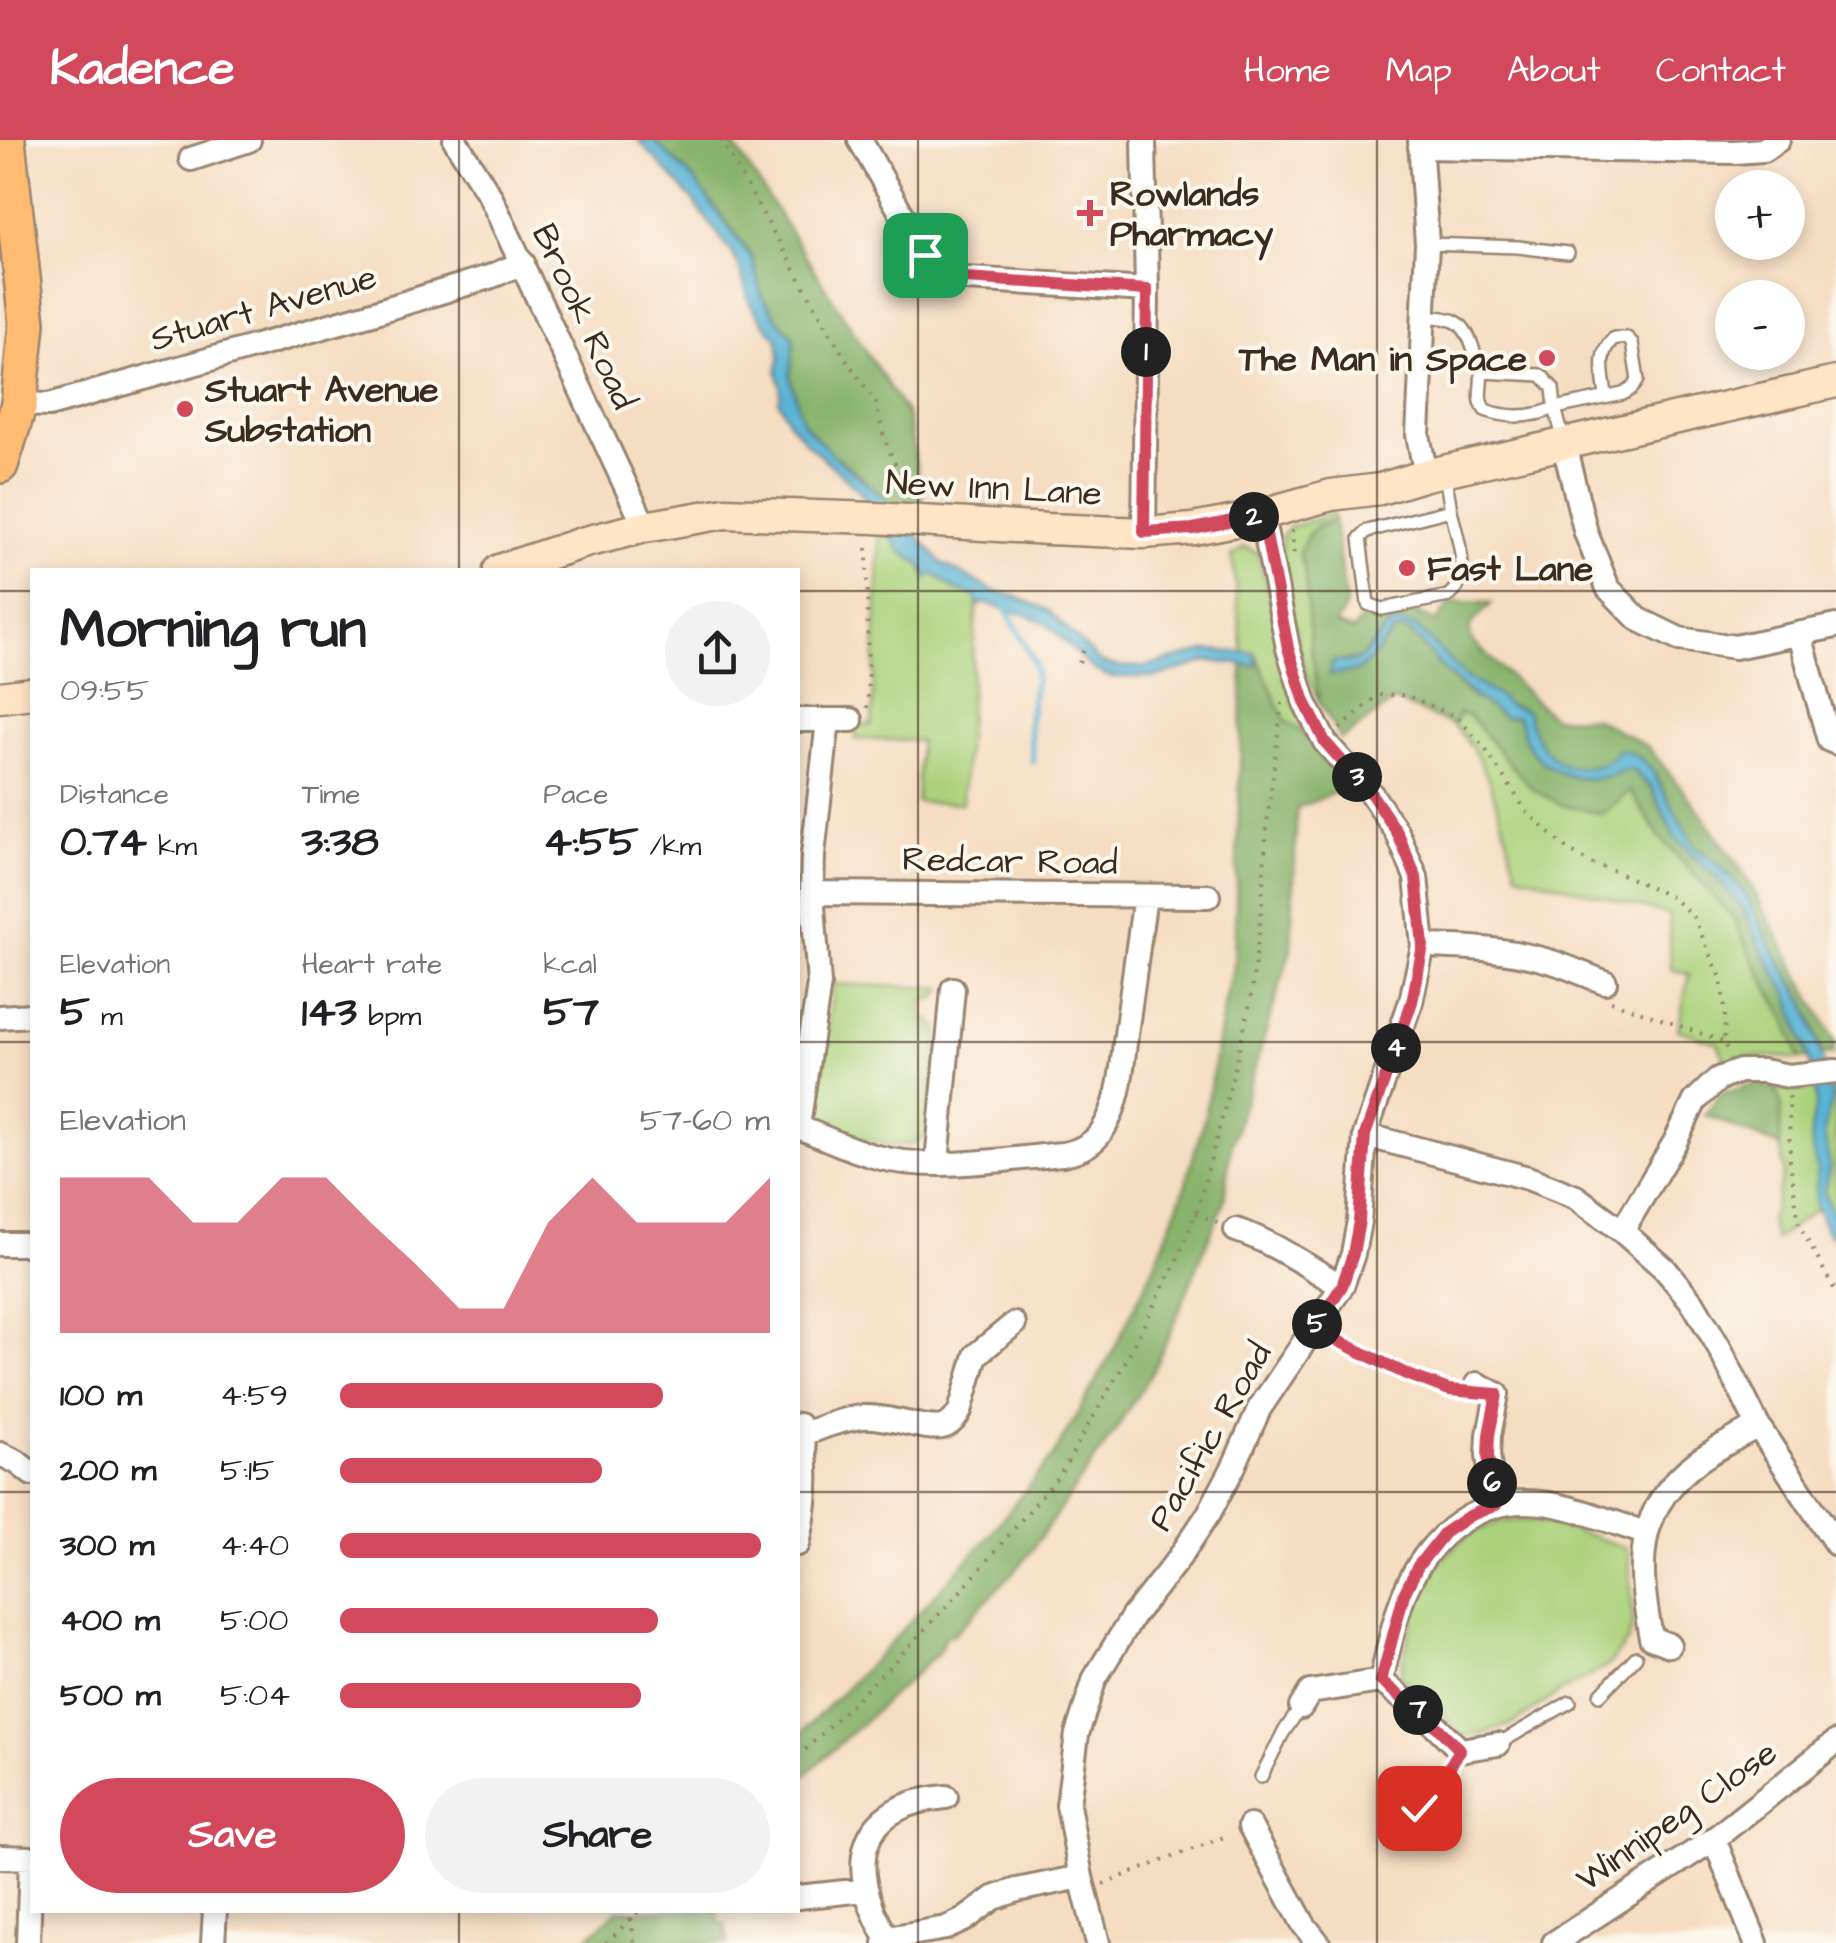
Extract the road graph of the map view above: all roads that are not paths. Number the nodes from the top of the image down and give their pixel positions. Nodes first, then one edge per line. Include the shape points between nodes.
1 (7, 140) edge
2 (249, 140) edge
3 (454, 140) edge
4 (860, 140) edge
5 (1144, 140) edge
6 (1778, 140) edge
7 (1420, 143) edge
8 (191, 159) dead end
9 (1427, 244) junction
10 (1568, 253) dead end
11 (523, 263) junction
12 (1147, 290) junction
13 (1425, 316) junction
14 (1481, 372) junction
15 (1836, 382) edge
16 (1606, 396) junction
17 (19, 404) junction
18 (1556, 408) junction
19 (1564, 445) junction
20 (0, 465) edge
21 (1435, 473) junction
22 (1451, 510) junction
23 (1262, 515) junction
24 (645, 526) junction
25 (1144, 532) junction
26 (532, 565) edge
27 (1836, 626) edge
28 (1800, 635) junction
29 (30, 693) edge
30 (0, 697) edge
31 (800, 720) edge
32 (1829, 747) edge
33 (812, 893) junction
34 (1144, 896) junction
35 (1208, 896) dead end
36 (1423, 946) junction
37 (1591, 984) road end
38 (947, 1001) dead end
39 (30, 1015) edge
40 (0, 1017) edge
41 (1834, 1072) edge
42 (800, 1113) edge
43 (800, 1128) edge
44 (1365, 1135) junction
45 (937, 1162) junction
46 (1236, 1230) dead end
47 (1622, 1230) junction
48 (0, 1244) edge
49 (30, 1244) edge
50 (1342, 1286) junction
51 (1014, 1324) dead end
52 (1496, 1387) road end
53 (1758, 1426) junction
54 (800, 1428) edge
55 (0, 1454) edge
56 (30, 1472) edge
57 (802, 1498) edge
58 (1496, 1505) junction
59 (1645, 1533) junction
60 (800, 1536) edge
61 (1836, 1544) edge
62 (1636, 1657) joint
63 (1381, 1681) junction
64 (1303, 1691) joint
65 (1600, 1695) dead end
66 (1570, 1702) dead end
67 (1836, 1742) edge
68 (1498, 1744) joint
69 (1454, 1760) junction
70 (1261, 1776) dead end
71 (946, 1798) dead end
72 (1398, 1820) dead end
73 (1250, 1826) road end
74 (1714, 1839) junction
75 (0, 1858) edge
76 (30, 1858) edge
77 (1083, 1884) junction
78 (864, 1890) junction
79 (800, 1897) edge
80 (30, 1900) edge
81 (215, 1913) edge
82 (886, 1940) edge
83 (28, 1943) edge
84 (213, 1943) edge
85 (1098, 1943) edge
86 (1318, 1943) edge
87 (1554, 1943) edge
88 (1756, 1943) edge

1 - 17 main road via 27,323
2 - 8 street
3 - 11 street, Brook Road
4 - 12 street via 925,255 944,272
5 - 12 street
6 - 7 street via 1763,150 1734,152
7 - 9 street
9 - 10 lane
9 - 13 street
11 - 17 street, Stuart Avenue via 49,405
11 - 24 street, Brook Road
12 - 25 street
13 - 14 lane via 1462,324
13 - 21 street via 1418,434
14 - 18 lane via 1541,375 1554,388
14 - 18 lane via 1486,410 1515,417
15 - 19 street, New Inn Lane
16 - 16 lane via 1622,394 1638,380 1627,338 1614,338 1603,351
16 - 18 lane
17 - 20 main road
18 - 19 lane
19 - 21 street, New Inn Lane
19 - 28 street via 1608,588 1638,619 1679,639 1735,647
21 - 22 lane
21 - 23 street, New Inn Lane
22 - 22 lane via 1363,534 1368,604 1382,609 1456,591 1462,564
23 - 25 street, New Inn Lane
23 - 36 street, Pacific Road via 1305,702 1325,742 1397,832 1416,877
24 - 25 street, New Inn Lane via 725,513
24 - 26 street, New Inn Lane
27 - 28 street
28 - 32 street
29 - 30 street
31 - 33 street via 840,720 813,855
33 - 34 street, Redcar Road
33 - 42 street via 819,984
34 - 35 street, Redcar Road
34 - 45 street via 1119,1086 1100,1135 1063,1154
36 - 37 street via 1509,952 1552,962
36 - 44 street, Pacific Road via 1412,1002
38 - 45 street
39 - 40 street
41 - 47 street via 1740,1071 1718,1078 1694,1101
43 - 45 street via 877,1158
44 - 47 street via 1528,1178 1576,1197
44 - 50 street, Pacific Road via 1359,1221
46 - 50 street
47 - 53 street via 1693,1303
48 - 49 street
50 - 77 street, Pacific Road via 1260,1410 1209,1513 1094,1678 1076,1734 1068,1805
51 - 54 street via 976,1355 960,1412 945,1426 868,1416
52 - 58 street via 1488,1456
53 - 59 street via 1672,1484
53 - 61 street
54 - 57 street
55 - 56 street
57 - 60 street
58 - 59 street via 1567,1508
58 - 63 street via 1444,1533 1418,1566
59 - 62 street via 1642,1584 1660,1642
62 - 65 lane
63 - 64 street
63 - 69 street via 1432,1722
64 - 70 lane
66 - 68 lane
67 - 74 street, Winnipeg Close
68 - 69 street
69 - 72 lane via 1430,1798
71 - 78 street via 919,1788 870,1833
73 - 86 street
74 - 87 street, Winnipeg Close
74 - 88 street
75 - 76 street
77 - 82 street via 1017,1890 946,1928
77 - 85 street, Pacific Road
78 - 79 street
78 - 82 street
80 - 83 street
81 - 84 street

